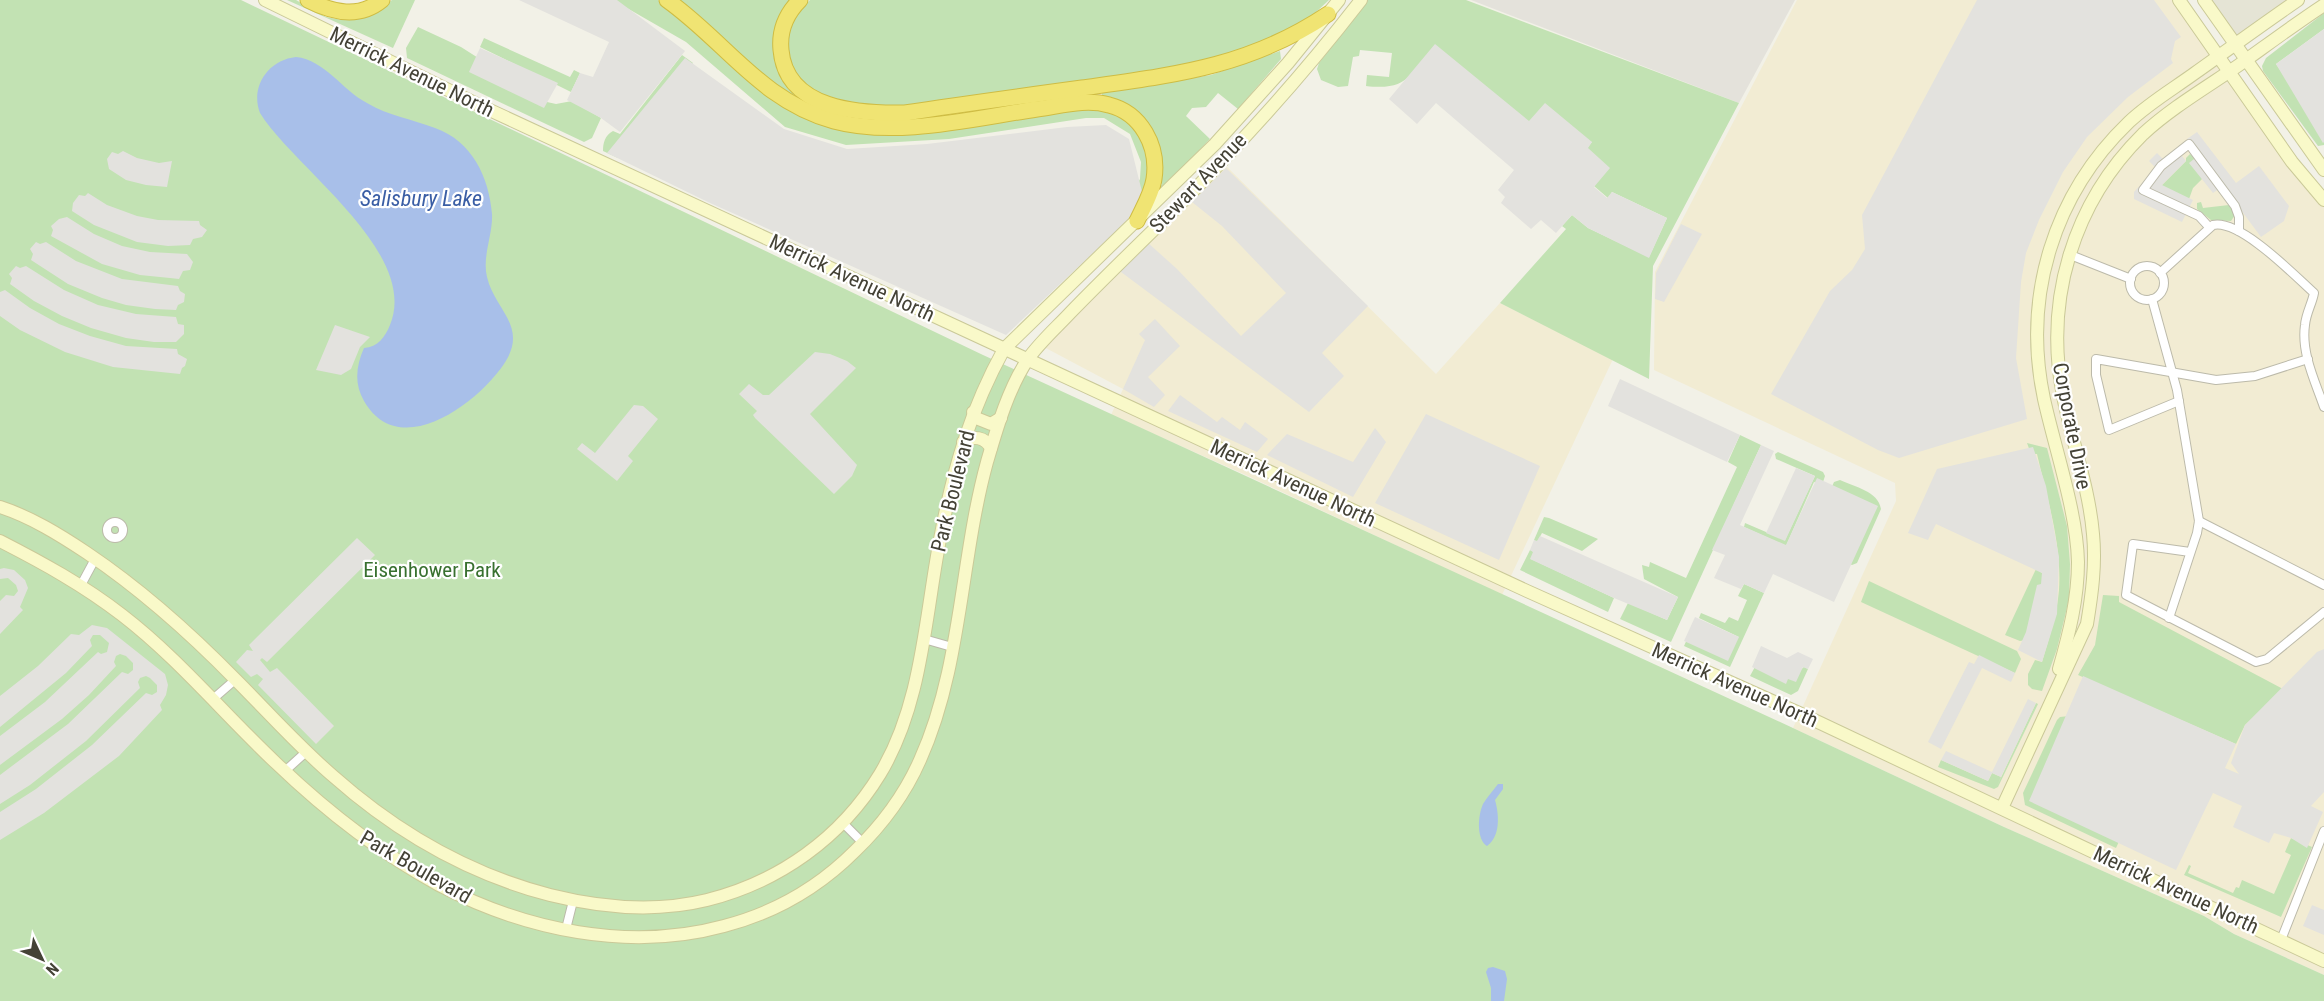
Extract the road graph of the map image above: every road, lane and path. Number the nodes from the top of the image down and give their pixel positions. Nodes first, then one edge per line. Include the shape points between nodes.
1 (265, 0) edge
2 (308, 0) edge
3 (382, 0) edge
4 (668, 0) edge
5 (800, 0) edge
6 (1339, 0) edge
7 (1361, 0) edge
8 (2179, 0) edge
9 (2204, 0) edge
10 (2298, 0) edge
11 (2324, 5) edge
12 (1328, 14) junction
13 (2235, 44) junction
14 (2218, 56) junction
15 (2246, 60) junction
16 (1288, 63) junction
17 (1302, 70) junction
18 (2229, 72) junction
19 (1292, 82) junction
20 (1215, 144) junction
21 (1216, 168) junction
22 (2324, 170) edge
23 (1164, 195) junction
24 (1187, 197) junction
25 (2324, 200) edge
26 (1137, 221) junction
27 (2210, 227) junction
28 (2239, 231) junction
29 (2068, 254) junction
30 (2160, 273) junction
31 (2131, 279) junction
32 (2152, 299) junction
33 (1004, 349) junction
34 (2308, 359) junction
35 (1027, 360) junction
36 (2172, 372) junction
37 (2179, 401) junction
38 (2324, 407) edge
39 (973, 412) junction
40 (2066, 412) junction
41 (1001, 418) junction
42 (2052, 428) junction
43 (963, 441) junction
44 (991, 448) junction
45 (0, 507) edge
46 (2199, 521) junction
47 (0, 541) edge
48 (2190, 552) junction
49 (95, 559) junction
50 (81, 585) junction
51 (2324, 585) edge
52 (2324, 612) edge
53 (2169, 618) junction
54 (924, 639) junction
55 (952, 646) junction
56 (236, 679) junction
57 (213, 699) junction
58 (2050, 702) junction
59 (306, 752) junction
60 (285, 771) junction
61 (2002, 808) junction
62 (843, 823) junction
63 (2324, 831) edge
64 (863, 843) junction
65 (573, 901) junction
66 (566, 929) junction
67 (2281, 940) junction
68 (2324, 961) edge

1 - 33 main road, Merrick Avenue North
2 - 3 highway via 331,11 353,13
4 - 26 highway via 769,90 807,112 835,121 897,127 1089,102 1119,108 1144,130 1153,151 1154,178
5 - 12 highway via 787,16 780,42 792,80 821,102 874,114 905,113 1209,68 1277,44
6 - 12 main road, Stewart Avenue
7 - 17 main road, Stewart Avenue
8 - 14 main road
9 - 13 main road
10 - 13 main road, Corporate Drive
11 - 15 main road, Corporate Drive
12 - 16 main road, Stewart Avenue
13 - 14 main road, Corporate Drive
13 - 15 main road
14 - 18 main road
14 - 42 main road, Corporate Drive via 2122,129 2080,181 2061,219 2042,279 2037,326 2039,369
15 - 18 main road, Corporate Drive
15 - 22 main road
16 - 17 main road
16 - 19 main road
16 - 20 main road, Stewart Avenue
17 - 19 main road, Stewart Avenue
18 - 25 main road via 2292,162
18 - 29 main road, Corporate Drive via 2151,128 2121,159 2093,198
19 - 21 main road, Stewart Avenue
20 - 21 main road
20 - 23 main road, Stewart Avenue
21 - 24 main road, Stewart Avenue
23 - 24 main road
23 - 26 main road, Stewart Avenue
24 - 35 main road, Stewart Avenue
26 - 33 main road, Stewart Avenue
27 - 28 street via 2221,224
27 - 28 street via 2199,216 2143,190 2161,166 2189,144 2235,206
27 - 30 street
28 - 34 street via 2314,293 2305,323
29 - 31 street
29 - 40 main road, Corporate Drive via 2057,343
30 - 31 street via 2145,267
30 - 32 street via 2164,286
31 - 32 street via 2136,296
32 - 36 street
33 - 35 main road, Merrick Avenue North
33 - 39 main road, Park Boulevard
34 - 36 street via 2235,379 2216,380
34 - 38 street
35 - 41 main road, Park Boulevard
35 - 61 main road, Merrick Avenue North
36 - 37 street
36 - 37 street via 2096,359 2109,430
37 - 46 street
39 - 41 main road via 976,418 991,424
39 - 43 main road, Park Boulevard
40 - 42 main road
40 - 58 main road, Corporate Drive via 2092,521 2094,570 2086,624
41 - 44 main road, Park Boulevard
42 - 58 main road, Corporate Drive via 2078,561 2073,615
43 - 44 main road via 979,438
43 - 54 main road, Park Boulevard via 941,533
44 - 55 main road, Park Boulevard via 975,504
45 - 49 main road, Park Boulevard via 50,530
46 - 48 street
46 - 51 street
47 - 50 main road, Park Boulevard
48 - 53 street
48 - 53 street via 2133,544 2126,596
49 - 50 street
49 - 56 main road, Park Boulevard via 167,613
50 - 57 main road, Park Boulevard via 143,632
52 - 53 street via 2267,659 2256,662
54 - 55 street
54 - 62 main road, Park Boulevard via 902,728 881,772
55 - 64 main road, Park Boulevard via 940,704 920,762 894,806
56 - 57 street
56 - 59 main road, Park Boulevard
57 - 60 main road, Park Boulevard
58 - 61 main road, Corporate Drive
59 - 60 street
59 - 65 main road, Park Boulevard via 363,802 436,849 477,871
60 - 66 main road, Park Boulevard via 364,839 438,884 524,920
61 - 67 main road, Merrick Avenue North
62 - 64 street
62 - 65 main road, Park Boulevard via 792,865 726,895 650,909
63 - 67 street
64 - 66 main road, Park Boulevard via 795,897 730,925 656,937
65 - 66 street
67 - 68 main road, Merrick Avenue North

